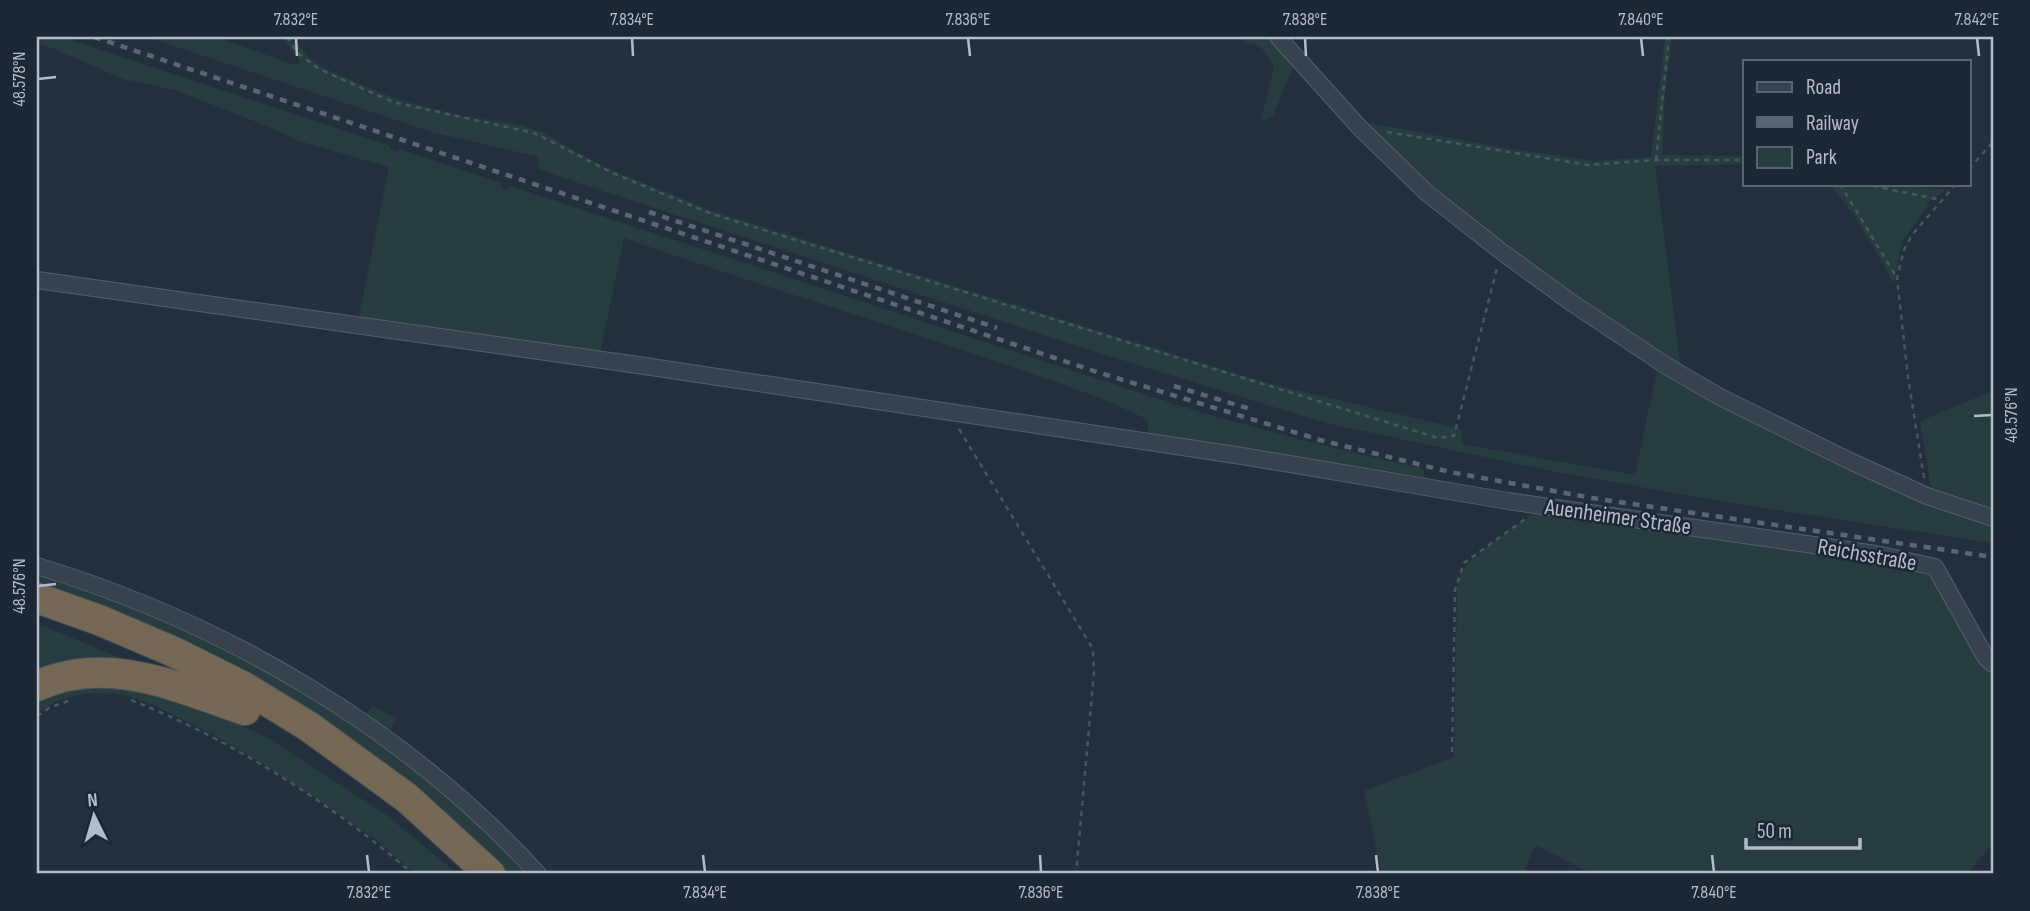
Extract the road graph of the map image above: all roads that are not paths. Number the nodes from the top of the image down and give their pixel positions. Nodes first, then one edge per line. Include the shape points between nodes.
1 (1278, 37) edge
2 (37, 280) edge
3 (1993, 518) edge
4 (1728, 532) joint
5 (37, 566) edge
6 (37, 598) edge
7 (37, 617) edge
8 (1993, 664) edge
9 (37, 686) edge
10 (245, 710) junction
11 (464, 874) edge
12 (490, 874) edge
13 (538, 874) edge

1 - 3 street via 1360,128 1427,193 1562,296 1720,397 1927,496
2 - 4 street, Auenheimer Straße via 948,412
4 - 8 street, Reichsstraße via 1935,567
5 - 13 street via 100,585 192,625 300,682 414,760
6 - 12 highway via 174,652 276,706 407,798
7 - 10 highway via 95,637
9 - 10 highway via 58,676 99,671 135,675
10 - 11 highway via 395,811

